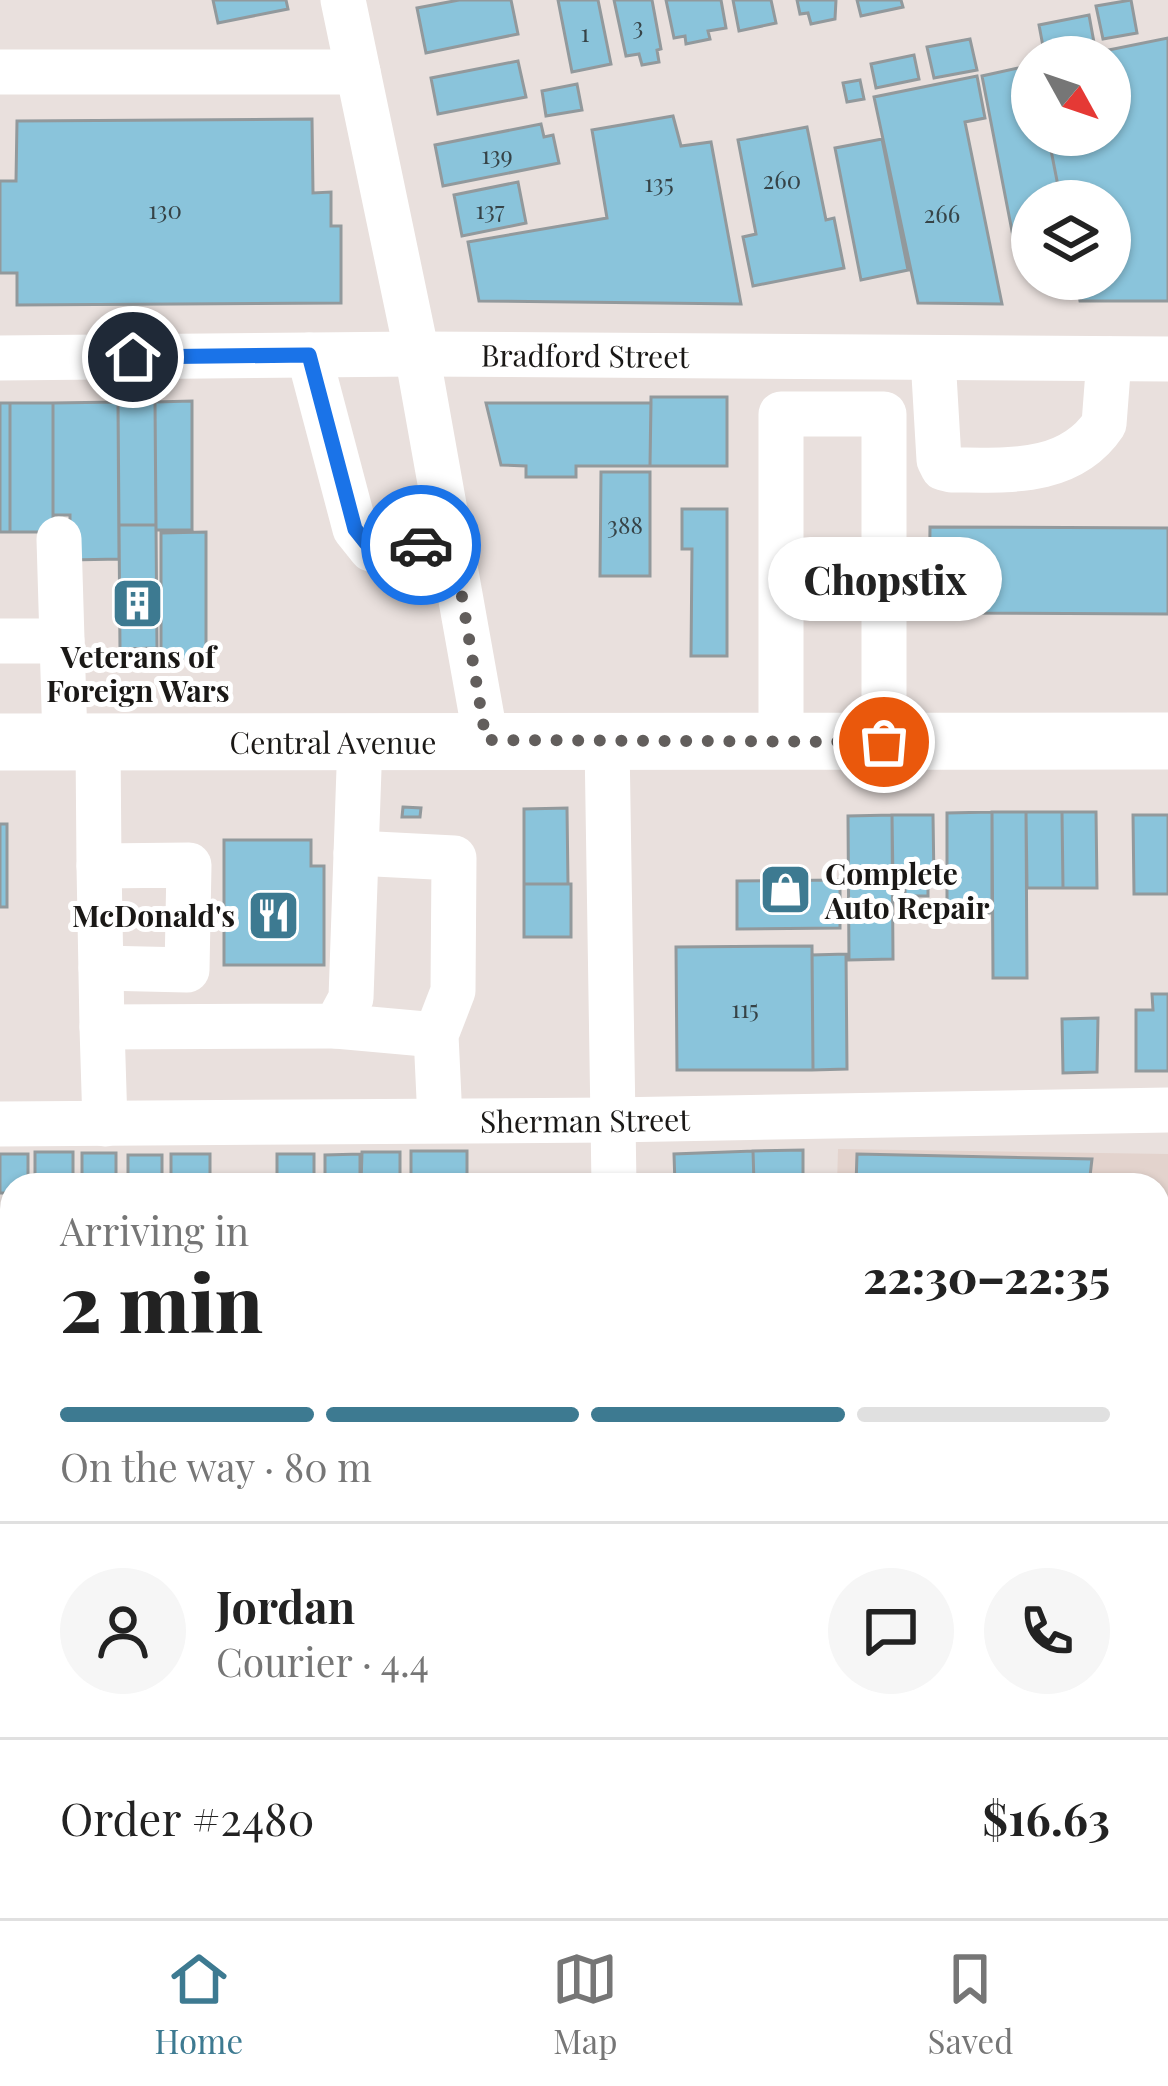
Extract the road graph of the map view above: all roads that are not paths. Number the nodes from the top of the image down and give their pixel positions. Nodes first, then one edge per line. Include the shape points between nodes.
1 (344, 0) edge
2 (0, 72) edge
3 (358, 72) junction
4 (417, 354) junction
5 (309, 355) junction
6 (0, 358) edge
7 (934, 358) junction
8 (1109, 358) junction
9 (1168, 359) edge
10 (59, 539) dead end
11 (453, 543) junction
12 (62, 640) junction
13 (0, 641) edge
14 (360, 740) junction
15 (486, 740) junction
16 (82, 741) junction
17 (1168, 741) edge
18 (0, 742) edge
19 (608, 742) junction
20 (781, 742) junction
21 (884, 742) junction
22 (356, 853) junction
23 (99, 866) junction
24 (100, 968) junction
25 (336, 1026) junction
26 (102, 1027) junction
27 (436, 1035) junction
28 (1168, 1110) edge
29 (440, 1120) junction
30 (613, 1120) junction
31 (0, 1124) edge
32 (105, 1124) junction
33 (614, 1173) edge

1 - 3 street
2 - 3 street
3 - 4 street
4 - 5 street, Bradford Street
4 - 7 street, Bradford Street
4 - 11 street
5 - 6 street, Bradford Street
5 - 11 street via 363,542 371,549
7 - 8 street, Bradford Street
7 - 8 street via 939,460 951,470 1042,467 1072,456 1104,424
8 - 9 street, Bradford Street
10 - 12 street
11 - 15 street
12 - 13 street
12 - 16 street
14 - 15 main road, Central Avenue
14 - 16 main road, Central Avenue
14 - 22 street
15 - 19 main road, Central Avenue
16 - 18 main road, Central Avenue
16 - 23 street
17 - 21 main road, Central Avenue
19 - 20 main road, Central Avenue
19 - 30 street
20 - 21 main road, Central Avenue
20 - 21 street via 781,414 884,414
22 - 25 street via 351,998
22 - 27 street via 454,857 453,991
23 - 24 street
23 - 24 street via 189,865 187,970
24 - 26 street
25 - 26 street
25 - 27 street
26 - 32 street
27 - 29 street
28 - 30 street, Sherman Street
29 - 30 street, Sherman Street
29 - 32 street, Sherman Street
30 - 33 street
31 - 32 street, Sherman Street

